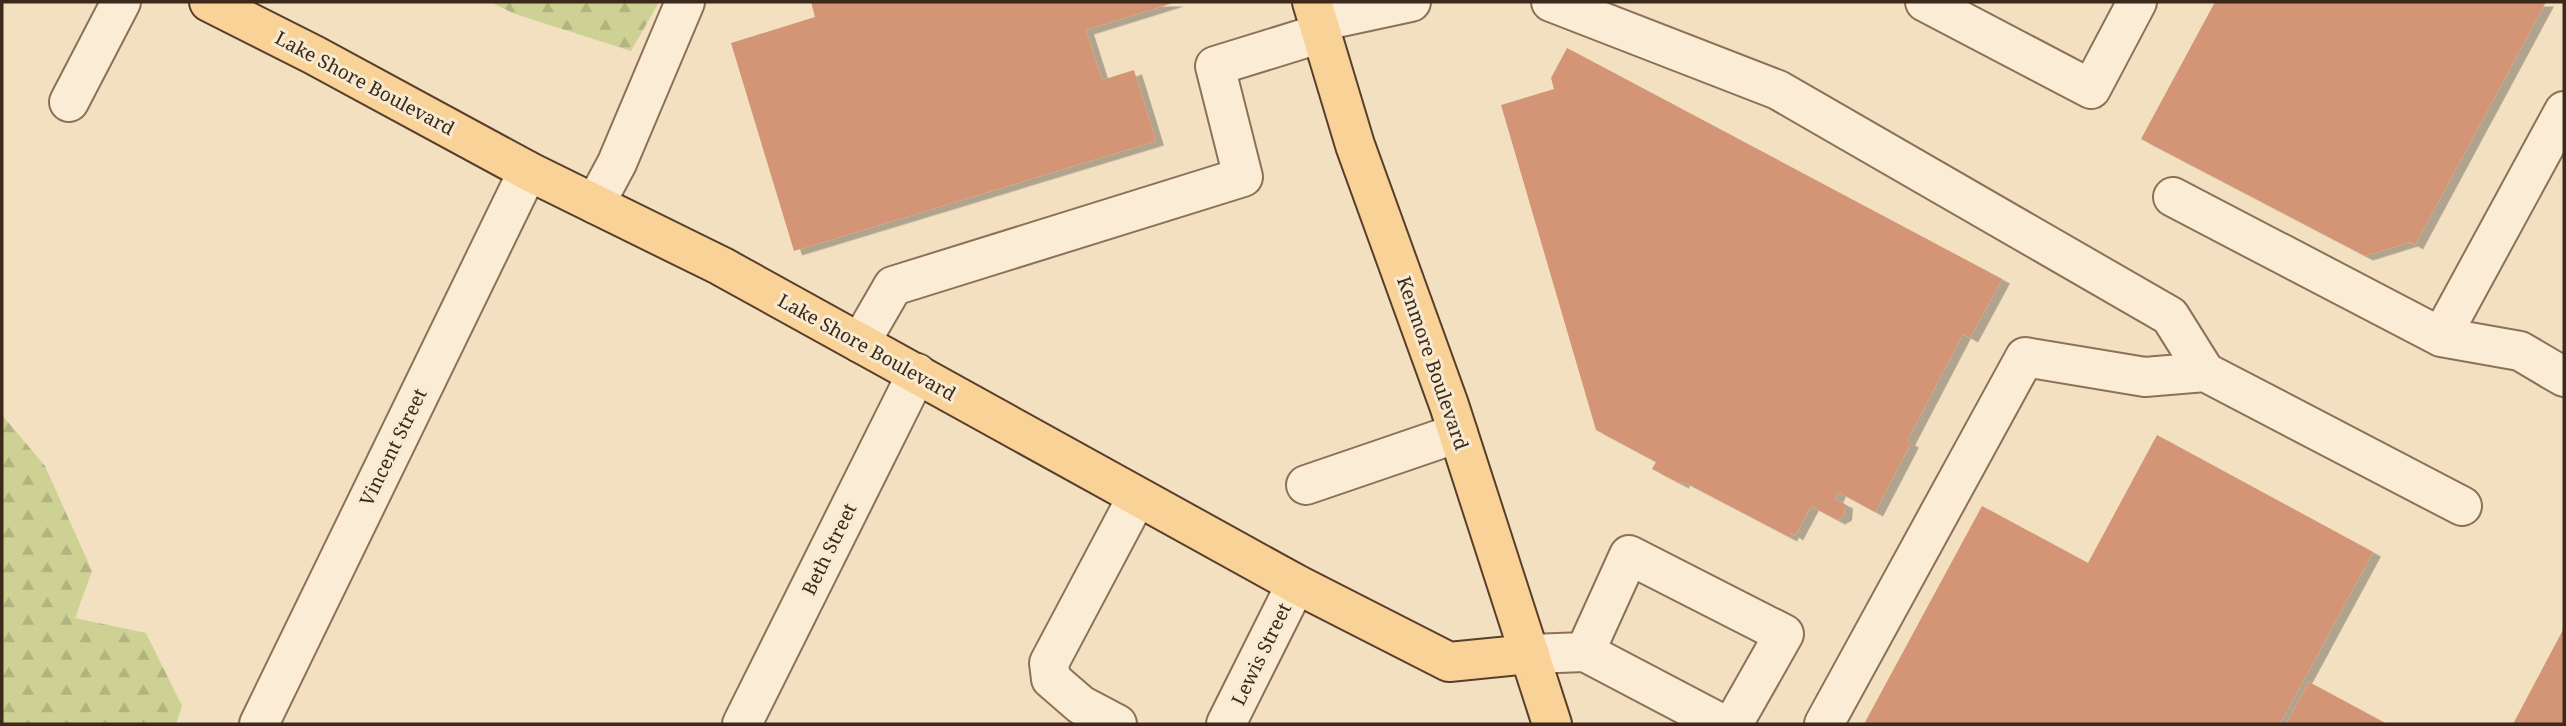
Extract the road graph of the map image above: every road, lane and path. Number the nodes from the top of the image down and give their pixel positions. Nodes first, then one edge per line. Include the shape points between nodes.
1 (121, 2) edge
2 (209, 2) edge
3 (685, 2) edge
4 (1411, 2) edge
5 (1551, 2) edge
6 (1925, 2) edge
7 (2137, 2) edge
8 (1317, 19) edge
9 (69, 102) dead end
10 (2564, 111) edge
11 (528, 171) junction
12 (2173, 197) dead end
13 (595, 205) junction
14 (2441, 337) junction
15 (860, 343) junction
16 (2205, 372) junction
17 (917, 373) junction
18 (2564, 377) edge
19 (1458, 433) junction
20 (1306, 485) dead end
21 (1137, 497) junction
22 (2462, 506) dead end
23 (1296, 584) junction
24 (1585, 652) junction
25 (1530, 654) junction
26 (258, 724) edge
27 (742, 724) edge
28 (1118, 724) edge
29 (1226, 724) edge
30 (1552, 724) edge
31 (1722, 724) edge
32 (1733, 724) edge
33 (1824, 724) edge

1 - 9 street
2 - 11 main road, Lake Shore Boulevard
3 - 13 street
4 - 8 street
5 - 16 street via 1778,90 2170,316
6 - 7 street via 2091,89
8 - 15 street via 1215,66 1243,177 893,286
8 - 19 main road, Kenmore Boulevard via 1355,145
10 - 14 street
11 - 13 main road, Lake Shore Boulevard
11 - 26 street, Vincent Street
12 - 14 street
13 - 15 main road, Lake Shore Boulevard via 721,266
14 - 18 street via 2520,351
15 - 17 main road, Lake Shore Boulevard
16 - 22 street
16 - 33 street via 2145,377 2025,358
17 - 21 main road, Lake Shore Boulevard
17 - 27 street, Beth Street
19 - 20 street
19 - 25 main road, Kenmore Boulevard
21 - 23 main road, Lake Shore Boulevard
21 - 28 street via 1049,663 1051,679 1081,705
23 - 25 main road, Lake Shore Boulevard via 1450,662
23 - 29 street, Lewis Street
24 - 25 street
24 - 31 street
24 - 32 street via 1629,555 1784,634
25 - 30 main road, Kenmore Boulevard

